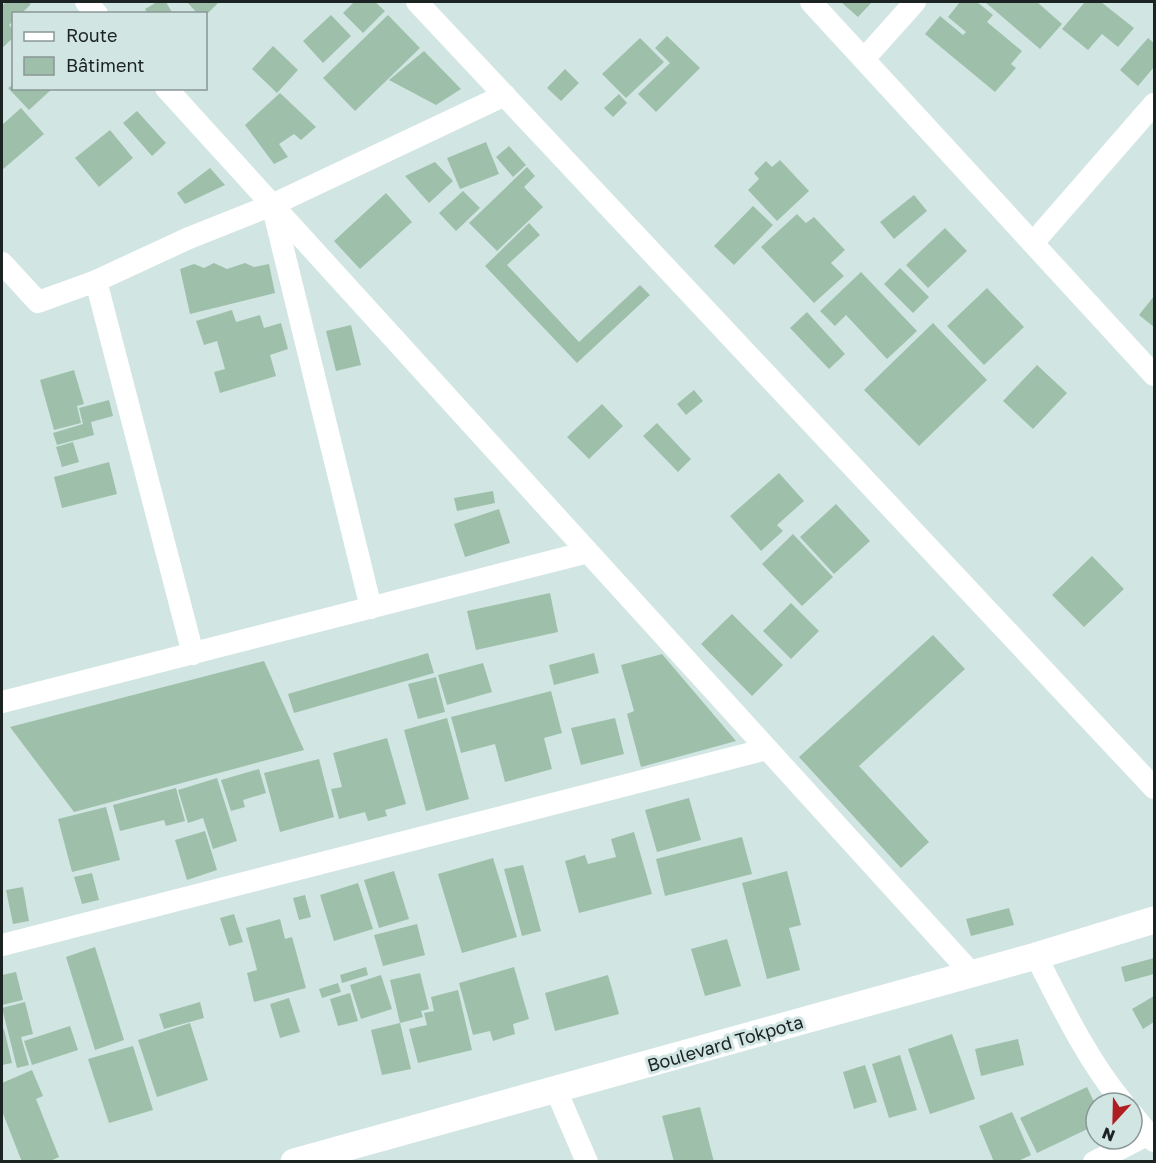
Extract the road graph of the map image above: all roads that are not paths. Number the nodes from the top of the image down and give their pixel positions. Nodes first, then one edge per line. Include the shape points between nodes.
1 (417, 2) edge
2 (811, 2) edge
3 (915, 2) edge
4 (864, 59) junction
5 (168, 90) edge
6 (504, 95) junction
7 (1155, 104) edge
8 (272, 205) junction
9 (1033, 243) junction
10 (2, 263) edge
11 (96, 281) junction
12 (1155, 375) edge
13 (588, 552) junction
14 (371, 608) junction
15 (193, 654) junction
16 (2, 702) edge
17 (767, 748) junction
18 (1155, 788) edge
19 (1155, 920) edge
20 (2, 945) edge
21 (1036, 956) junction
22 (972, 974) junction
23 (556, 1090) junction
24 (1115, 1091) edge
25 (1152, 1137) edge
26 (330, 1157) edge
27 (294, 1161) edge
28 (587, 1161) edge
29 (1094, 1161) edge

1 - 6 street
2 - 4 street
3 - 4 street
4 - 9 street
5 - 8 street
6 - 8 street
6 - 18 street
7 - 9 street
8 - 11 street
8 - 13 street
8 - 14 street
9 - 12 street
10 - 11 street via 38,302
11 - 15 street
13 - 14 street
13 - 17 street
14 - 15 street
15 - 16 street
17 - 20 street
17 - 22 street
19 - 21 street, Boulevard Tokpota
21 - 22 street, Boulevard Tokpota
21 - 24 street via 1086,1050
22 - 23 street, Boulevard Tokpota
23 - 26 street, Boulevard Tokpota via 440,1120
23 - 28 street
25 - 29 street
26 - 27 street, Boulevard Tokpota

